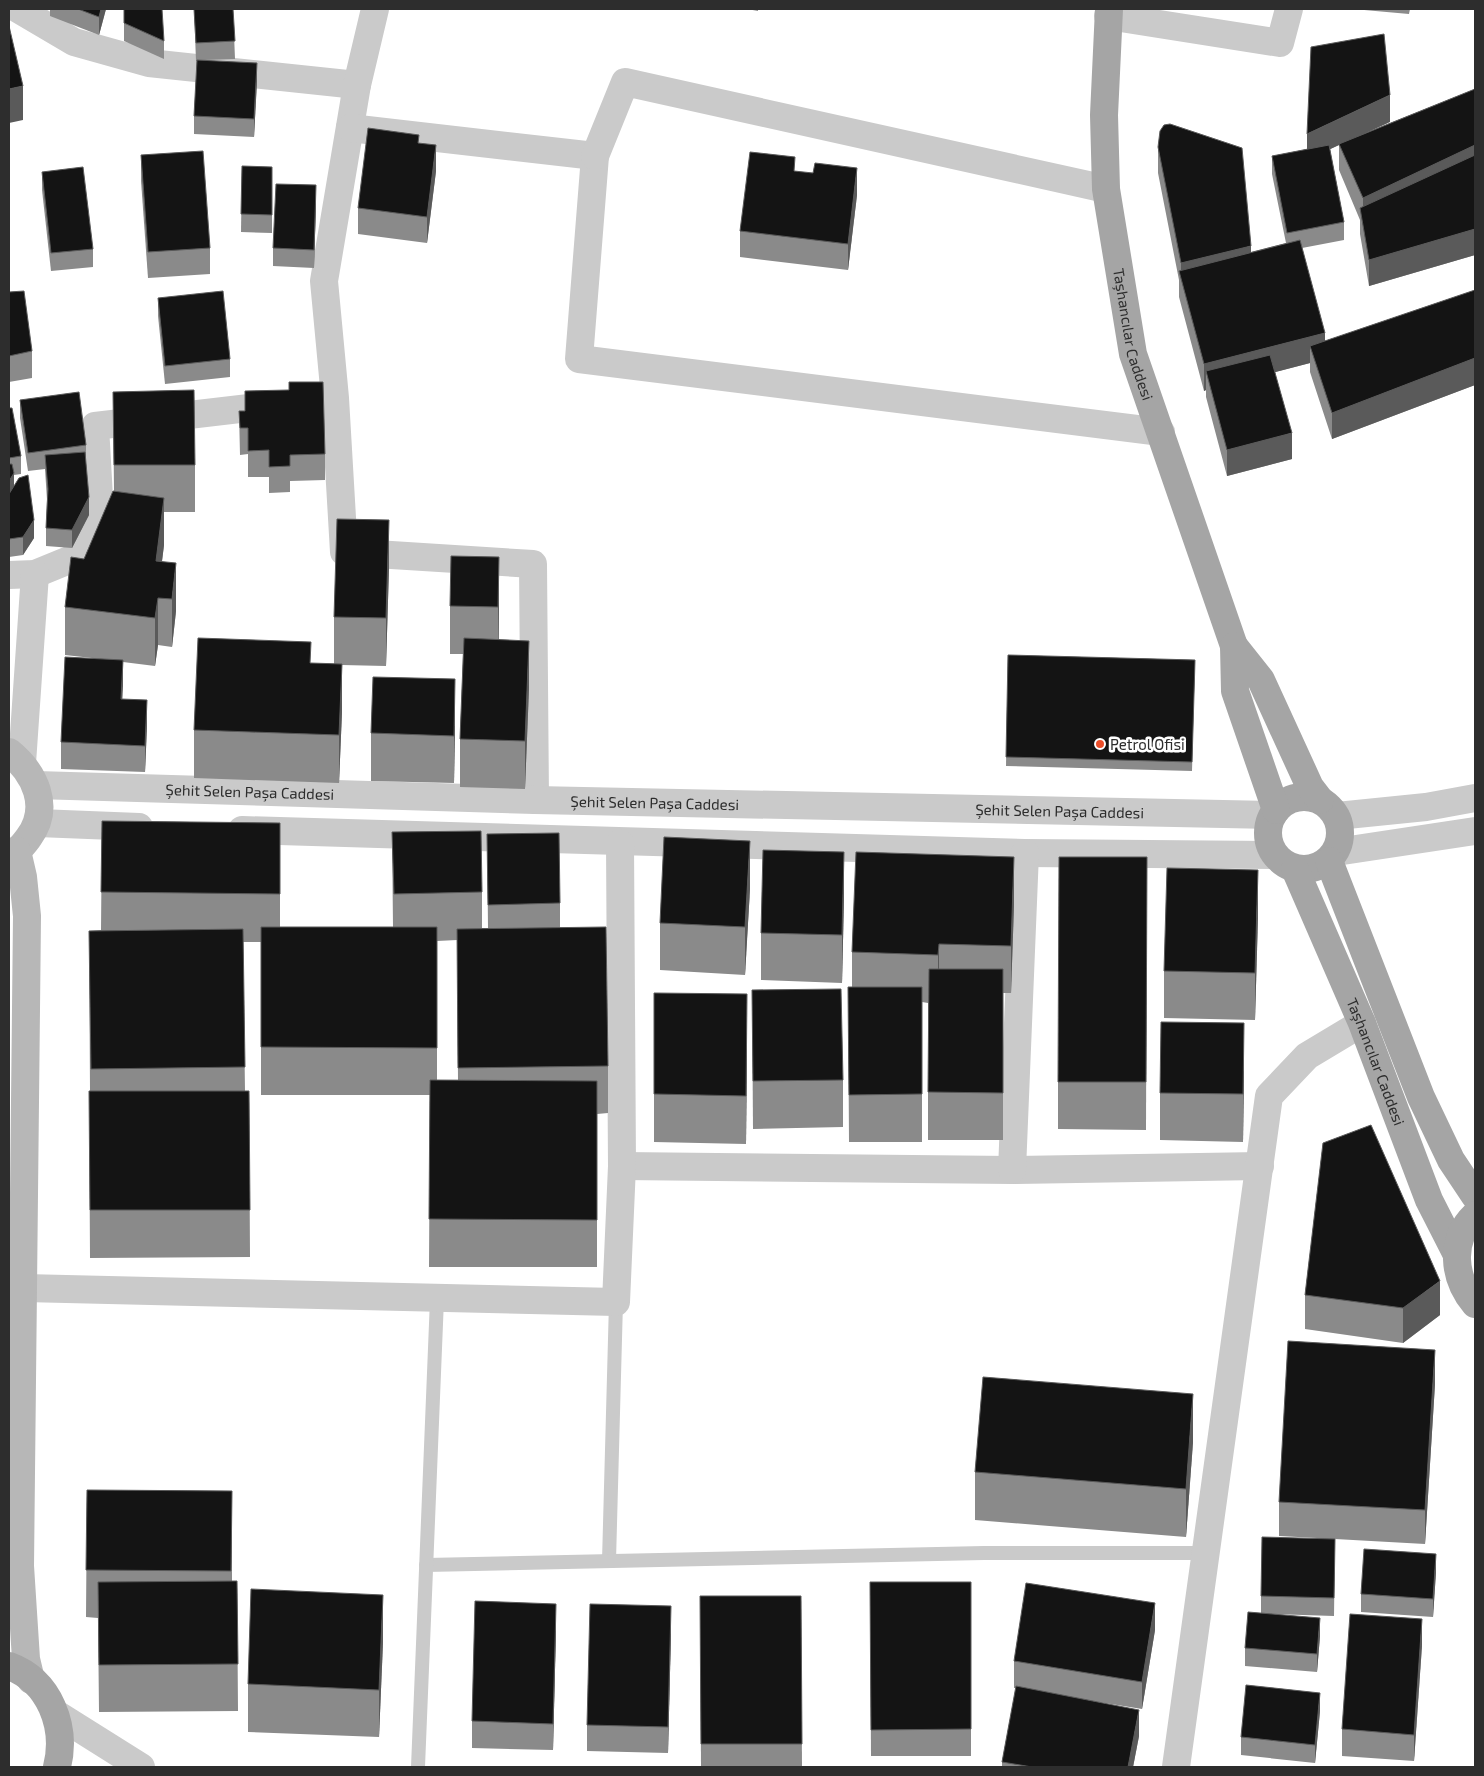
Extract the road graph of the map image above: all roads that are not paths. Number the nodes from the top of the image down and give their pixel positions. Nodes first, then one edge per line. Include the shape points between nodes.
1 (18, 9) edge
2 (375, 9) edge
3 (1289, 9) edge
4 (1108, 12) edge
5 (357, 85) junction
6 (350, 128) junction
7 (595, 156) junction
8 (1106, 189) junction
9 (335, 398) junction
10 (1161, 432) junction
11 (22, 574) edge
12 (1234, 646) junction
13 (22, 767) edge
14 (1475, 798) edge
15 (535, 800) junction
16 (1329, 808) junction
17 (1274, 813) junction
18 (38, 824) junction
19 (166, 828) edge
20 (216, 829) edge
21 (1475, 831) edge
22 (620, 843) junction
23 (13, 852) edge
24 (1024, 853) junction
25 (1333, 856) junction
26 (1285, 862) junction
27 (1362, 1023) junction
28 (622, 1166) junction
29 (1260, 1166) junction
30 (1012, 1170) junction
31 (1475, 1196) edge
32 (1475, 1215) edge
33 (1456, 1253) junction
34 (24, 1288) junction
35 (437, 1298) junction
36 (616, 1302) junction
37 (1475, 1304) edge
38 (1206, 1553) junction
39 (609, 1561) junction
40 (426, 1565) junction
41 (20, 1673) edge
42 (55, 1713) junction
43 (57, 1767) edge
44 (140, 1767) edge
45 (418, 1767) edge
46 (1176, 1767) edge

1 - 5 street via 74,42 149,63
2 - 5 street
3 - 4 street via 1280,43
4 - 8 main road, Taşhancılar Caddesi via 1104,115
5 - 6 street
6 - 7 street
6 - 9 street via 324,281
7 - 8 street via 625,82
7 - 10 street via 579,359
8 - 10 main road, Taşhancılar Caddesi via 1133,354
9 - 11 street via 95,426 100,515 79,556
9 - 15 street via 344,552 533,564
10 - 12 main road, Taşhancılar Caddesi
11 - 13 street
12 - 16 main road via 1261,680 1310,787
12 - 17 main road via 1235,690
13 - 15 street, Şehit Selen Paşa Caddesi
13 - 18 main road via 40,806
14 - 16 street via 1426,807
15 - 17 street, Şehit Selen Paşa Caddesi
16 - 17 main road via 1308,797 1296,797
16 - 25 main road via 1341,834
17 - 26 main road via 1268,832 1269,844
18 - 19 street
18 - 23 main road
20 - 22 street
21 - 25 street
22 - 24 street
22 - 28 street
23 - 34 main road via 24,877 27,916
24 - 26 street
24 - 30 street
25 - 26 main road via 1318,867 1307,870
25 - 31 main road, Taşhancılar Caddesi via 1421,1097 1450,1160
26 - 27 main road, Taşhancılar Caddesi
27 - 29 street via 1308,1056 1269,1096
27 - 33 main road, Taşhancılar Caddesi via 1406,1146
28 - 30 street
28 - 36 street
29 - 30 street
29 - 38 street
32 - 33 main road via 1461,1236
33 - 37 main road via 1457,1271 1463,1288
34 - 35 street
34 - 41 main road via 20,1566 26,1659
35 - 36 street
35 - 40 lane
36 - 39 lane
38 - 39 lane via 984,1553
38 - 46 street
39 - 40 lane
40 - 45 lane
41 - 42 main road via 45,1694
42 - 43 main road via 60,1740
42 - 44 street

